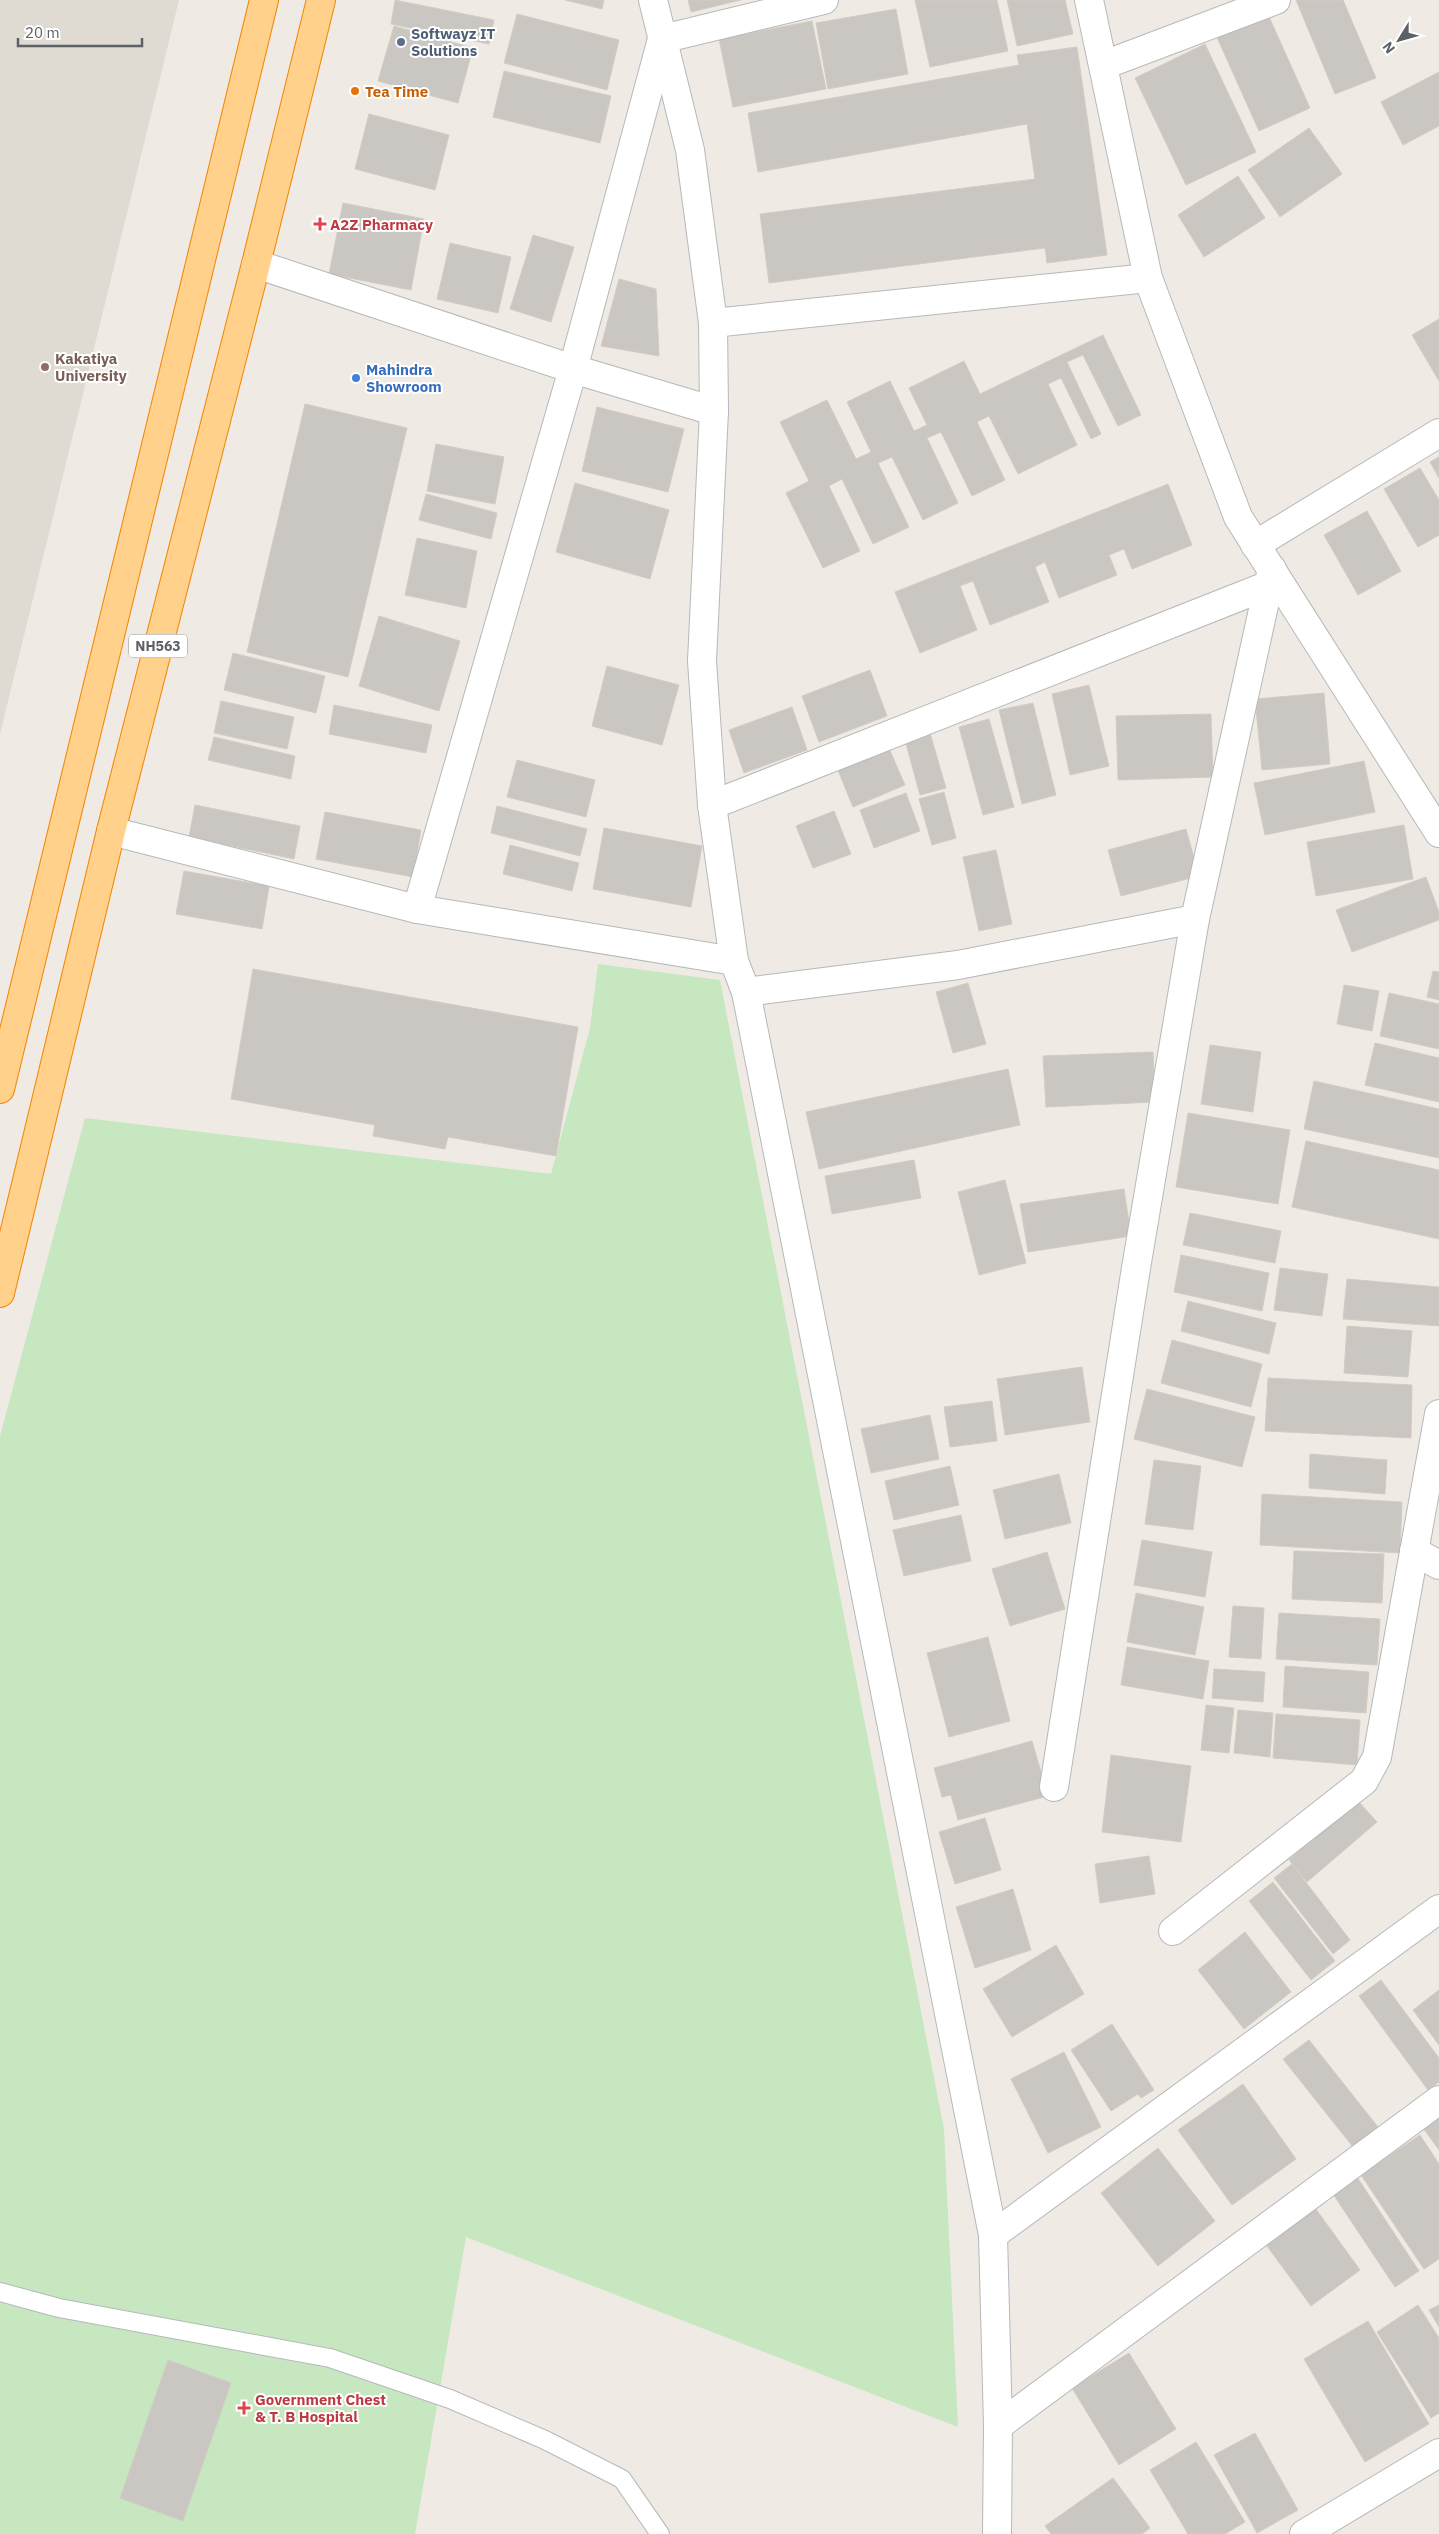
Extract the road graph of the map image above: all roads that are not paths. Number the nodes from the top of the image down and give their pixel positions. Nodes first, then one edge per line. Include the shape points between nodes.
1 (264, 0) edge
2 (321, 0) edge
3 (653, 0) edge
4 (824, 0) edge
5 (1089, 0) edge
6 (1276, 0) edge
7 (662, 39) junction
8 (1104, 65) junction
9 (256, 264) junction
10 (1148, 278) junction
11 (713, 323) junction
12 (573, 369) junction
13 (714, 411) junction
14 (1439, 433) edge
15 (1256, 545) junction
16 (1270, 577) junction
17 (712, 805) junction
18 (111, 831) junction
19 (1439, 833) edge
20 (418, 909) junction
21 (1195, 919) junction
22 (734, 961) junction
23 (746, 992) junction
24 (0, 1090) edge
25 (0, 1293) edge
26 (1439, 1414) edge
27 (1414, 1551) junction
28 (1439, 1565) edge
29 (1054, 1787) dead end
30 (1439, 1908) edge
31 (1173, 1931) dead end
32 (1439, 2100) edge
33 (993, 2235) junction
34 (0, 2292) edge
35 (998, 2426) junction
36 (1439, 2453) edge
37 (660, 2534) edge
38 (997, 2534) edge
39 (1304, 2534) edge

1 - 24 highway, NH563
2 - 9 highway, NH563
3 - 7 street
4 - 7 street
5 - 8 street
6 - 8 street
7 - 11 street via 690,150
7 - 12 street
8 - 10 street
9 - 12 street
9 - 18 highway, NH563
10 - 11 street
10 - 15 street via 1238,516
11 - 13 street
12 - 13 street
12 - 20 street
13 - 17 street via 702,661
14 - 15 street
15 - 16 street
16 - 17 street
16 - 19 street
16 - 21 street
17 - 22 street
18 - 20 street
18 - 25 highway, NH563
20 - 22 street
21 - 23 street via 958,965
21 - 29 street
22 - 23 street
23 - 33 street
26 - 27 street
27 - 28 street
27 - 31 street via 1378,1757 1364,1780
30 - 33 street
32 - 35 street
33 - 35 street
34 - 37 lane via 59,2308 330,2358 442,2396 545,2440 622,2480
35 - 38 street
36 - 39 street

